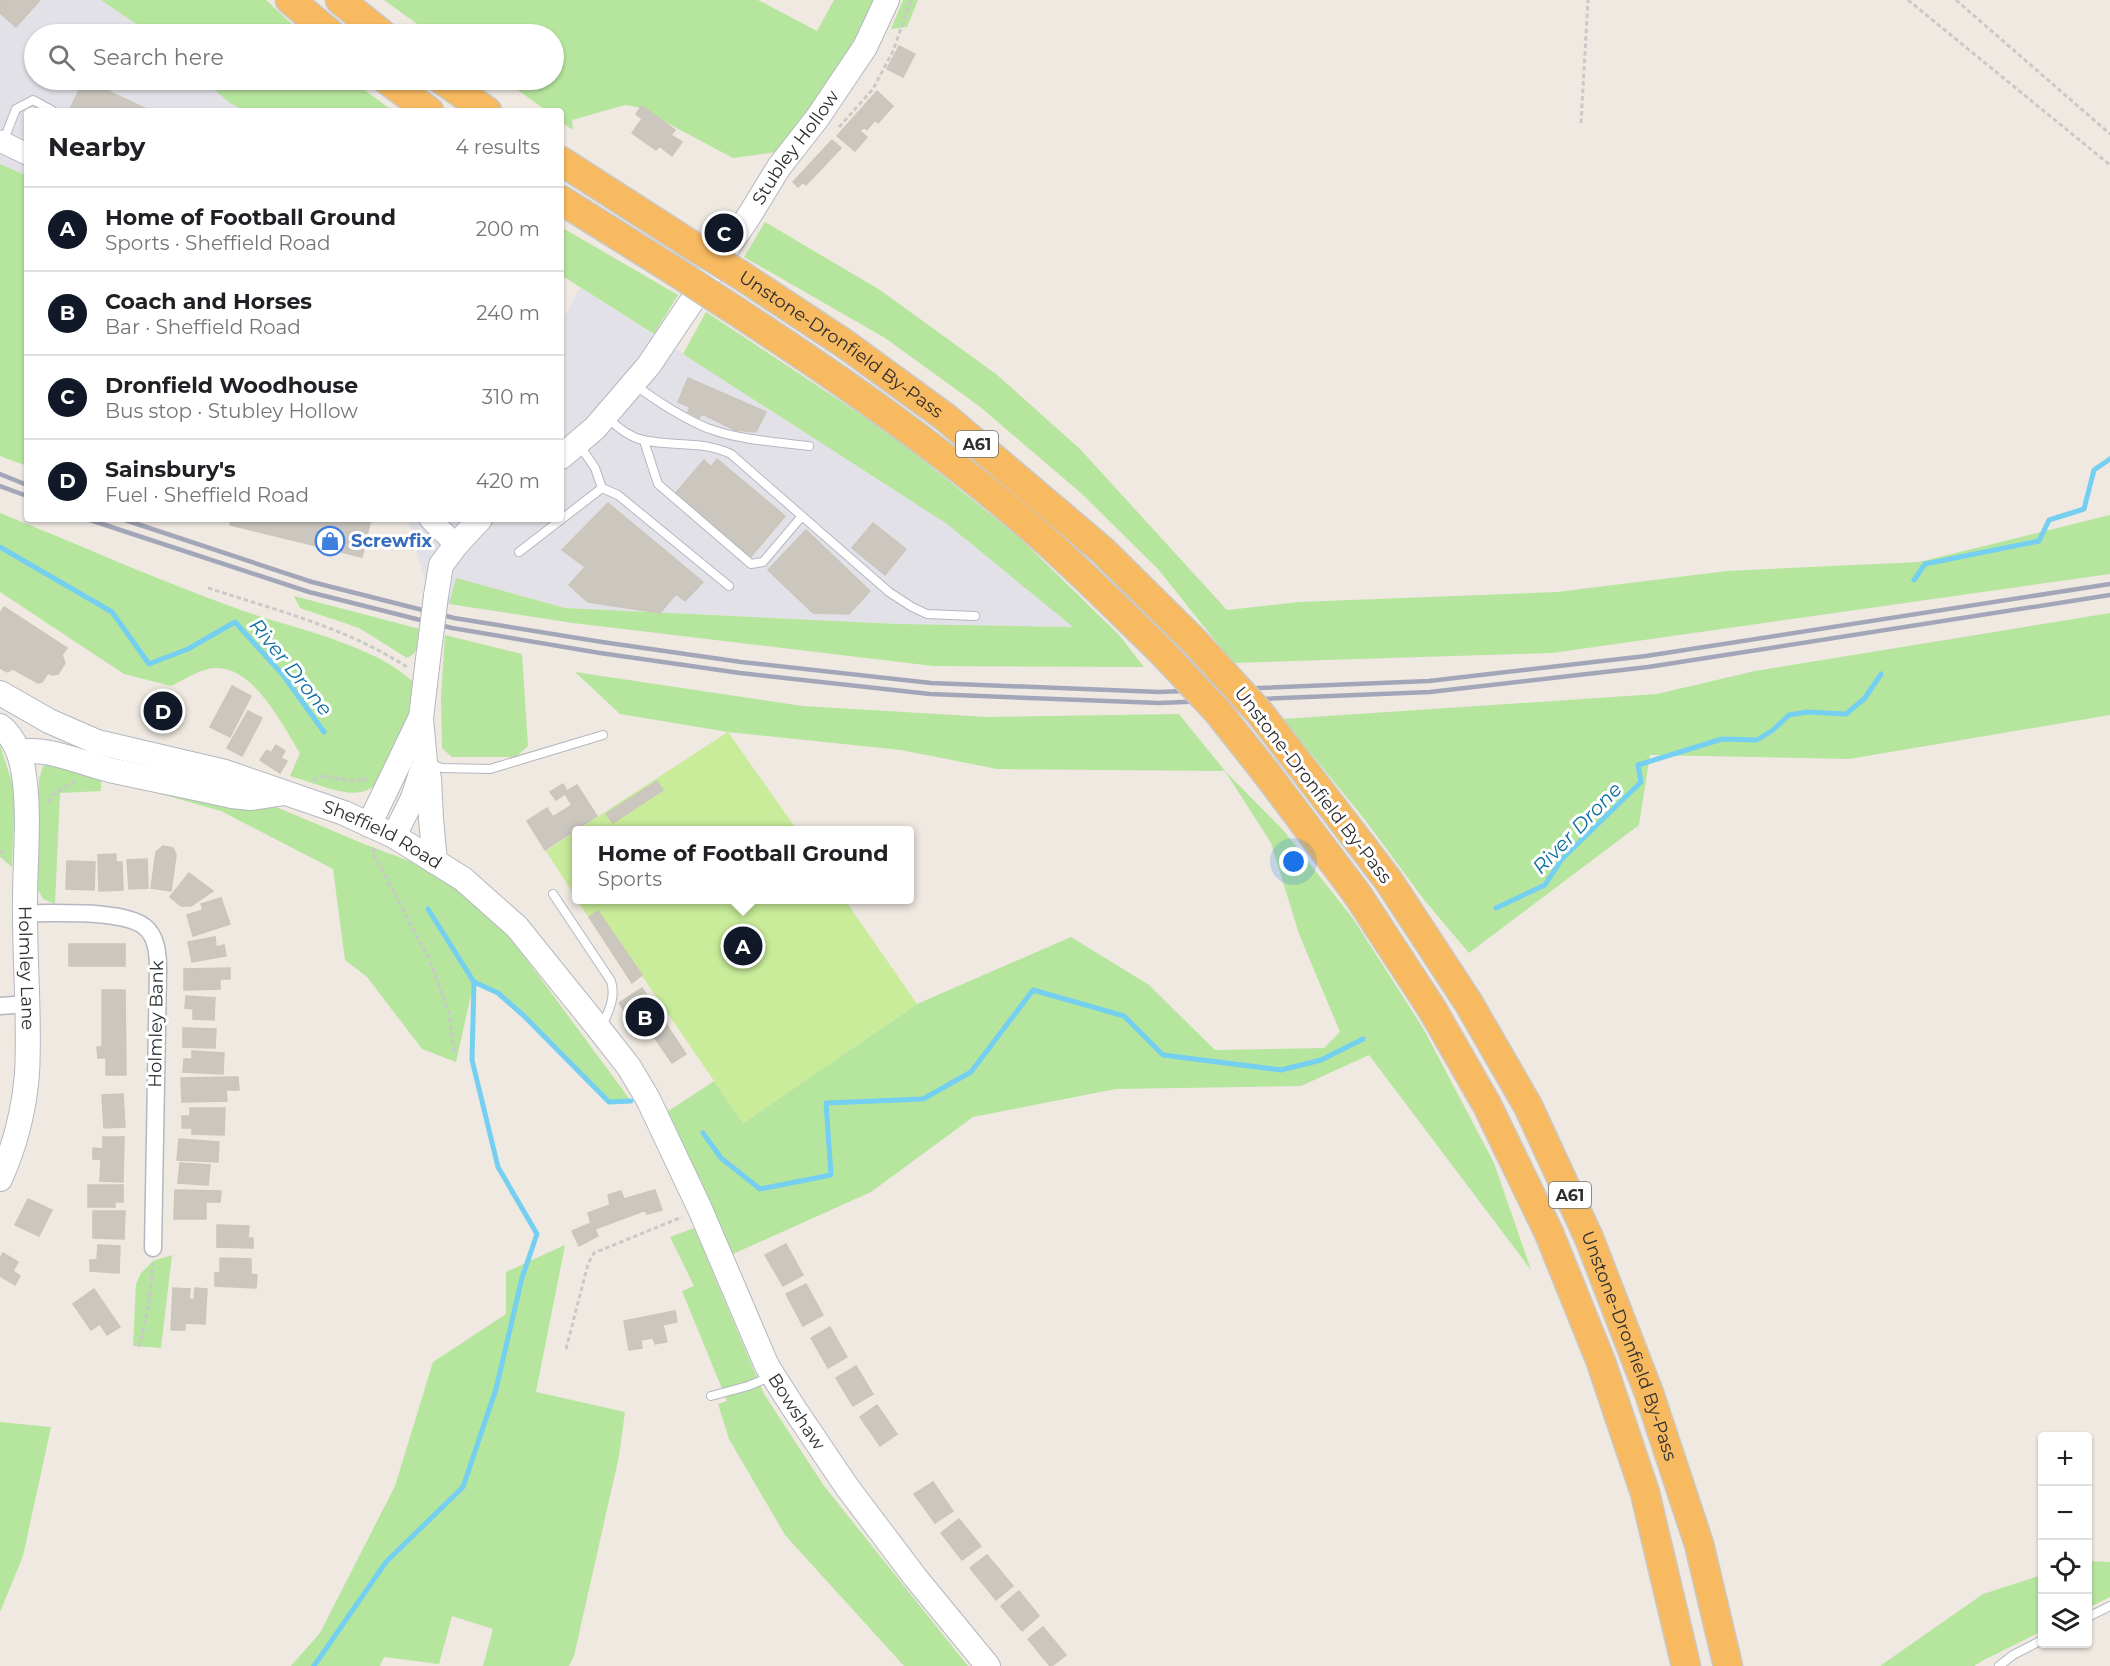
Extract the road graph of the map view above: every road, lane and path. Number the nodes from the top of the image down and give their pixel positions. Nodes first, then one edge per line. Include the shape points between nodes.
1 (290, 0) edge
2 (340, 0) edge
3 (887, 0) edge
4 (1588, 0) edge
5 (1908, 0) edge
6 (1956, 0) edge
7 (319, 24) edge
8 (370, 24) edge
9 (401, 90) edge
10 (457, 90) edge
11 (48, 108) edge
12 (425, 108) edge
13 (483, 108) edge
14 (1581, 123) dead end
15 (2110, 135) edge
16 (2, 142) edge
17 (24, 153) edge
18 (564, 163) edge
19 (2110, 165) edge
20 (564, 202) edge
21 (633, 384) junction
22 (606, 416) junction
23 (644, 441) junction
24 (809, 446) dead end
25 (569, 450) edge
26 (602, 488) junction
27 (802, 516) junction
28 (564, 517) edge
29 (433, 522) edge
30 (477, 522) edge
31 (558, 522) edge
32 (456, 545) junction
33 (519, 552) dead end
34 (729, 586) dead end
35 (208, 588) dead end
36 (975, 616) dead end
37 (427, 673) junction
38 (0, 693) edge
39 (421, 718) junction
40 (0, 726) edge
41 (603, 735) dead end
42 (19, 752) junction
43 (425, 762) junction
44 (101, 768) junction
45 (370, 779) dead end
46 (283, 793) junction
47 (48, 802) dead end
48 (381, 830) junction
49 (435, 862) junction
50 (553, 894) dead end
51 (25, 913) junction
52 (27, 1004) junction
53 (0, 1005) edge
54 (600, 1030) junction
55 (454, 1053) dead end
56 (661, 1125) joint
57 (0, 1179) edge
58 (700, 1209) junction
59 (153, 1248) joint
60 (139, 1347) dead end
61 (566, 1349) dead end
62 (773, 1376) junction
63 (711, 1396) dead end
64 (2110, 1606) edge
65 (2092, 1615) edge
66 (2038, 1642) edge
67 (987, 1666) edge
68 (1686, 1666) edge
69 (1728, 1666) edge
70 (1999, 1666) edge

1 - 7 highway
2 - 8 highway
3 - 21 main road, Stubley Hollow via 858,57
4 - 14 path
5 - 19 path
6 - 15 path
9 - 12 highway
10 - 13 highway
11 - 16 lane via 33,100 16,109
16 - 17 street
18 - 69 highway, Unstone-Dronfield By-Pass / A61, bridge via 845,344 945,417 1102,550 1259,712 1388,880 1468,1002 1533,1116 1589,1238 1649,1393 1699,1544
20 - 68 highway, Unstone-Dronfield By-Pass / A61, bridge via 806,356 918,436 1045,540 1161,651 1218,712 1267,774 1357,894 1432,1009 1486,1105 1549,1233 1601,1362 1645,1493
21 - 22 main road, Stubley Hollow
21 - 24 lane via 669,410 709,428 745,438
22 - 23 lane
22 - 25 main road, Stubley Hollow
23 - 27 lane via 716,447 731,454
23 - 27 lane via 658,484 751,564 763,562
25 - 26 lane via 595,468
26 - 28 lane
26 - 34 lane via 618,495
27 - 36 lane via 912,608 927,614
29 - 32 street
30 - 32 main road
31 - 33 lane
32 - 37 main road, bridge via 441,565
35 - 37 path via 322,625
37 - 39 main road
38 - 46 main road, Sheffield Road via 49,721 98,742 225,772
39 - 43 main road
39 - 48 main road
40 - 42 main road, Holmley Lane
41 - 43 lane via 490,770 442,768
42 - 44 main road via 48,752
42 - 51 main road, Holmley Lane via 25,784
43 - 48 main road via 413,798
43 - 49 main road
44 - 46 main road via 232,796 250,798
44 - 47 path via 55,793
45 - 46 path via 351,781 324,776
46 - 48 main road, Sheffield Road via 334,809
48 - 49 main road, Sheffield Road
48 - 55 path via 373,853 430,961 449,1014
49 - 54 main road, Sheffield Road via 470,885 517,927
50 - 54 lane via 611,981 611,1005
51 - 52 main road, Holmley Lane
51 - 59 street, Holmley Bank via 113,915 135,920 153,938 158,952
52 - 53 street
52 - 57 main road, Holmley Lane via 27,1074 22,1115 12,1154
54 - 56 main road, Sheffield Road via 629,1067
56 - 58 main road, Bowshaw
58 - 61 path via 594,1253
58 - 62 main road, Bowshaw
59 - 60 path via 153,1275
62 - 63 lane
62 - 67 main road, Bowshaw via 847,1486
64 - 65 lane
66 - 70 lane

